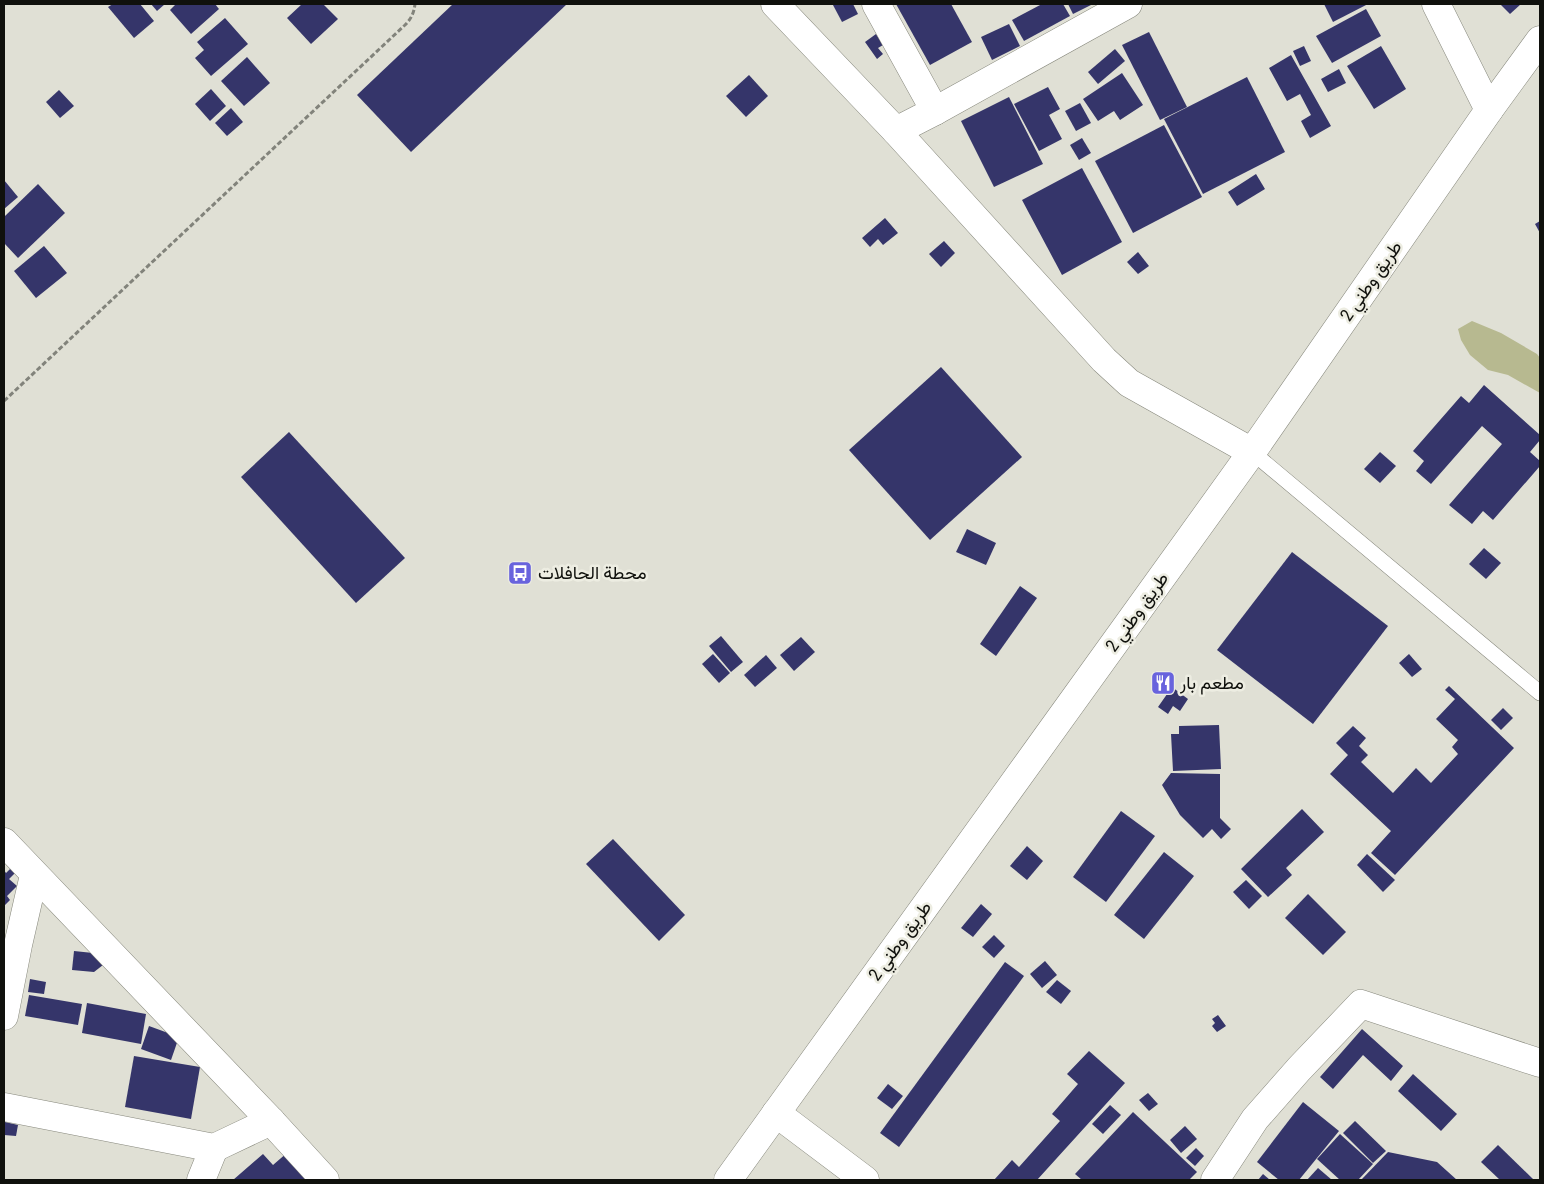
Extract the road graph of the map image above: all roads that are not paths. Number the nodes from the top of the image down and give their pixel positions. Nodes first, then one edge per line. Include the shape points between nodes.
1 (775, 4) edge
2 (876, 4) edge
3 (1128, 4) edge
4 (1436, 4) edge
5 (1540, 40) edge
6 (1489, 110) junction
7 (935, 112) junction
8 (896, 132) junction
9 (1252, 452) junction
10 (1540, 694) edge
11 (4, 842) edge
12 (34, 875) junction
13 (11, 944) edge
14 (4, 1016) edge
15 (1540, 1064) edge
16 (4, 1107) edge
17 (776, 1113) junction
18 (271, 1121) junction
19 (214, 1148) junction
20 (201, 1180) edge
21 (325, 1180) edge
22 (728, 1180) edge
23 (865, 1180) edge
24 (1215, 1180) edge

1 - 8 main road
2 - 7 main road
3 - 7 main road
4 - 6 main road
5 - 6 main road, طريق وطني 2
6 - 9 main road, طريق وطني 2
7 - 8 main road
8 - 9 main road via 1129,383
9 - 10 lane
9 - 17 main road, طريق وطني 2
11 - 12 main road
12 - 13 main road
12 - 18 main road
13 - 14 main road
15 - 24 main road via 1361,1004 1255,1119
16 - 19 main road
17 - 22 main road, طريق وطني 2
17 - 23 main road
18 - 19 main road
18 - 21 main road
19 - 20 main road

